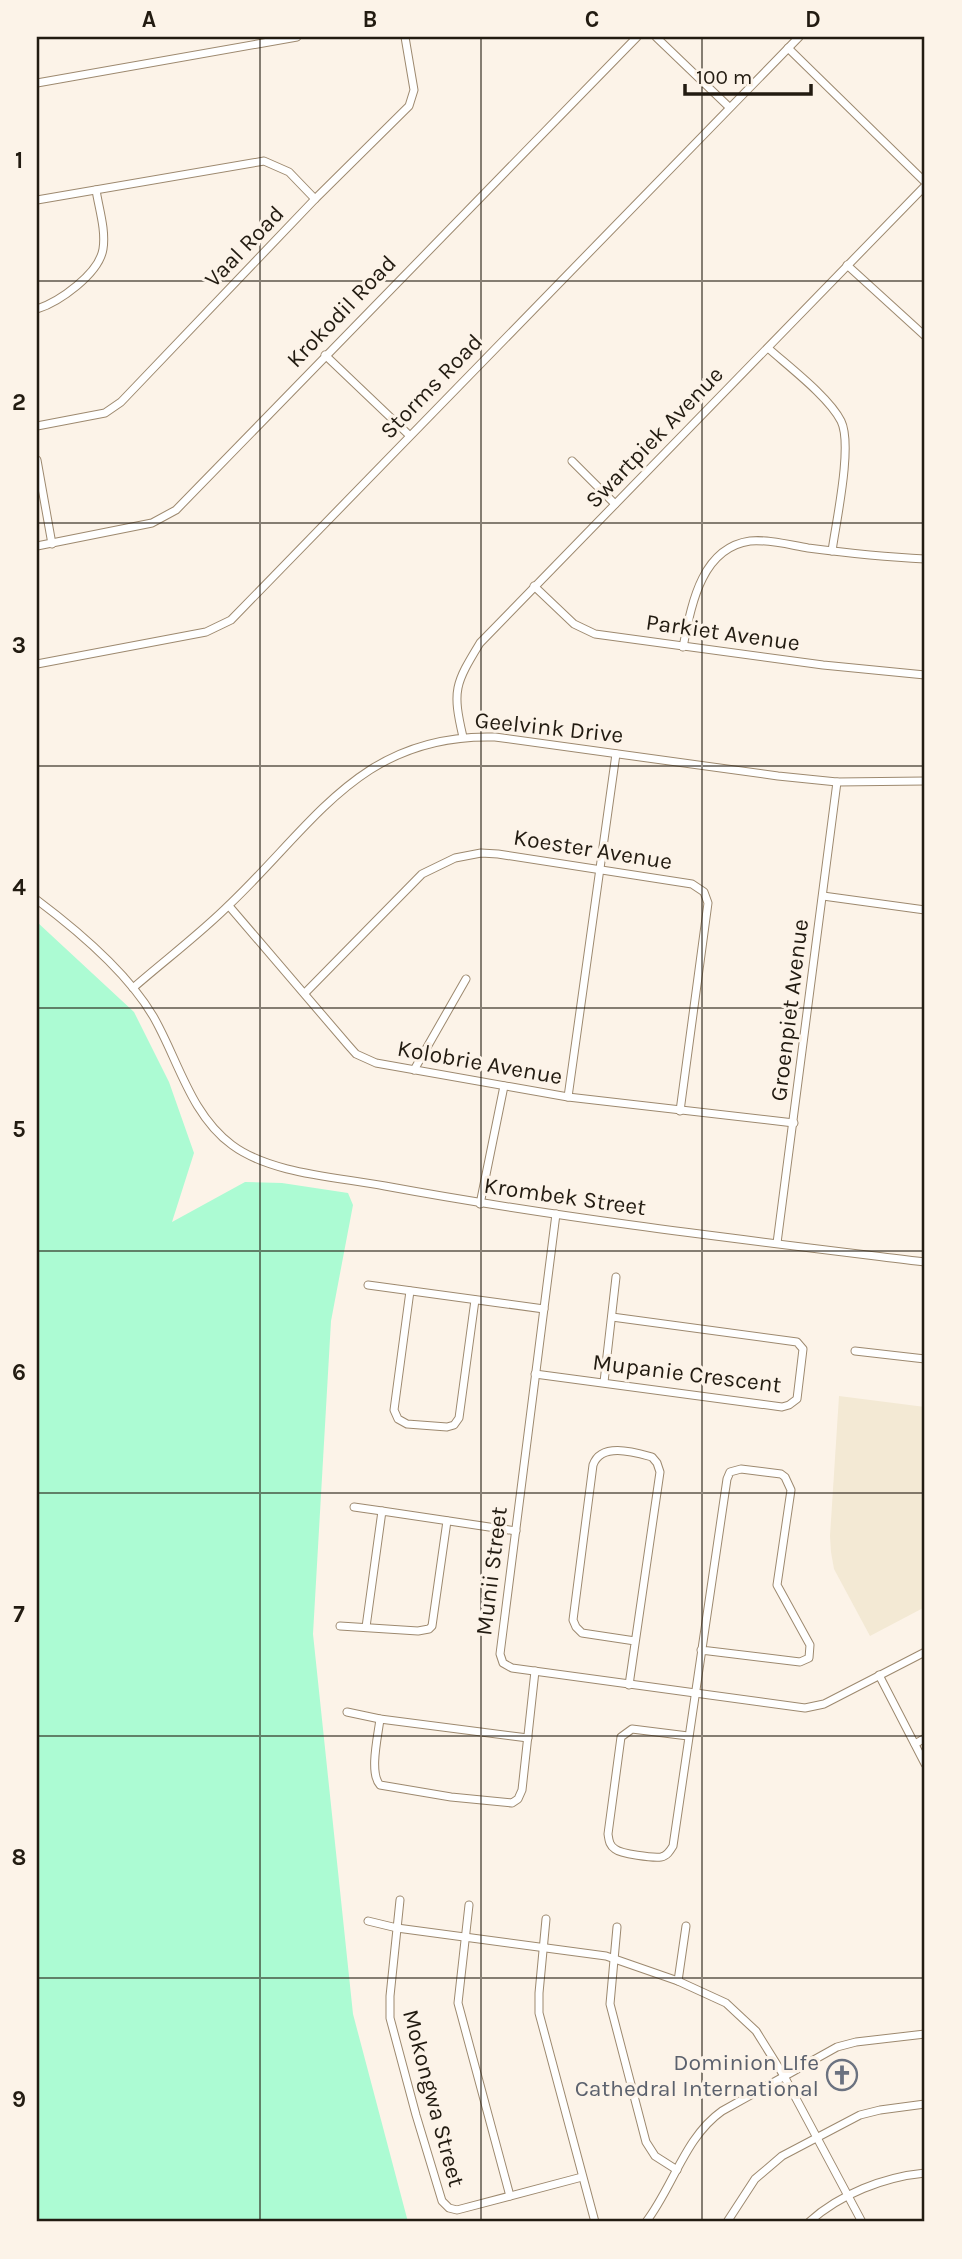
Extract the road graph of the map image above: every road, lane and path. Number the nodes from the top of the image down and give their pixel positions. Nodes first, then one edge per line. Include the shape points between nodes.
1 (297, 37) edge
2 (405, 37) edge
3 (637, 37) edge
4 (656, 37) edge
5 (799, 37) edge
6 (788, 48) junction
7 (37, 83) edge
8 (729, 107) junction
9 (925, 184) edge
10 (96, 190) junction
11 (315, 199) junction
12 (37, 200) edge
13 (847, 265) junction
14 (37, 309) edge
15 (925, 336) edge
16 (768, 348) junction
17 (325, 355) junction
18 (37, 426) edge
19 (409, 435) junction
20 (37, 460) edge
21 (572, 460) dead end
22 (615, 504) junction
23 (52, 544) junction
24 (37, 546) edge
25 (832, 551) junction
26 (925, 559) edge
27 (534, 586) junction
28 (683, 647) junction
29 (37, 664) edge
30 (925, 675) edge
31 (463, 737) junction
32 (616, 754) junction
33 (925, 781) edge
34 (837, 782) junction
35 (599, 868) junction
36 (823, 896) junction
37 (37, 900) edge
38 (229, 906) junction
39 (925, 910) edge
40 (466, 979) dead end
41 (133, 988) junction
42 (305, 993) junction
43 (414, 1070) junction
44 (504, 1086) junction
45 (568, 1097) junction
46 (680, 1111) junction
47 (794, 1123) junction
48 (481, 1204) junction
49 (556, 1214) junction
50 (777, 1243) junction
51 (925, 1262) edge
52 (616, 1277) dead end
53 (368, 1285) dead end
54 (410, 1291) junction
55 (475, 1300) junction
56 (544, 1309) junction
57 (612, 1317) junction
58 (855, 1350) dead end
59 (925, 1359) edge
60 (535, 1374) junction
61 (604, 1382) junction
62 (354, 1507) dead end
63 (382, 1511) junction
64 (447, 1521) junction
65 (516, 1531) junction
66 (340, 1626) dead end
67 (366, 1627) junction
68 (635, 1641) junction
69 (701, 1650) junction
70 (925, 1652) edge
71 (535, 1671) junction
72 (879, 1675) junction
73 (629, 1685) junction
74 (695, 1694) junction
75 (346, 1712) dead end
76 (380, 1719) junction
77 (688, 1736) junction
78 (528, 1738) junction
79 (925, 1738) edge
80 (915, 1744) junction
81 (925, 1764) edge
82 (400, 1900) dead end
83 (469, 1905) dead end
84 (546, 1919) dead end
85 (368, 1920) dead end
86 (686, 1926) dead end
87 (617, 1927) dead end
88 (397, 1928) junction
89 (465, 1937) junction
90 (544, 1947) junction
91 (614, 1959) junction
92 (678, 1981) junction
93 (925, 2034) edge
94 (784, 2076) junction
95 (925, 2104) edge
96 (815, 2138) junction
97 (677, 2170) junction
98 (925, 2173) edge
99 (582, 2177) junction
100 (510, 2196) junction
101 (848, 2197) junction
102 (595, 2222) edge
103 (646, 2222) edge
104 (727, 2222) edge
105 (809, 2222) edge
106 (862, 2222) edge

1 - 7 street
2 - 11 street, Vaal Road via 414,90 411,102
3 - 17 street, Krokodil Road
4 - 8 street
5 - 6 street, Storms Road
6 - 8 street, Storms Road
6 - 9 street
8 - 19 street, Storms Road
9 - 13 street, Swartpiek Avenue
10 - 11 street via 264,161 289,172
10 - 12 street
10 - 14 street via 104,237 101,256 58,301
11 - 18 street, Vaal Road via 113,408
13 - 15 street
13 - 16 street, Swartpiek Avenue
16 - 22 street, Swartpiek Avenue
16 - 25 street via 823,398 843,425 846,447
17 - 19 street
17 - 23 street, Krokodil Road via 168,515 142,526
19 - 29 street, Storms Road via 223,625
20 - 23 street
21 - 22 street
22 - 27 street, Swartpiek Avenue
23 - 24 street, Krokodil Road
25 - 26 street
25 - 28 street via 752,541 728,550 695,592
27 - 28 street, Parkiet Avenue via 588,632
27 - 31 street, Swartpiek Avenue via 480,643 461,676 456,703
28 - 30 street, Parkiet Avenue
31 - 32 street, Geelvink Drive via 512,738
31 - 38 street, Geelvink Drive via 408,749 362,773
32 - 34 street, Geelvink Drive
32 - 35 street
33 - 34 street, Geelvink Drive
34 - 36 street, Groenpiet Avenue
35 - 42 street, Koester Avenue via 481,853 444,861 412,883
35 - 45 street
35 - 46 street, Koester Avenue via 692,884 707,899
36 - 39 street
36 - 47 street, Groenpiet Avenue
37 - 41 street, Krombek Street
38 - 41 street, Geelvink Drive
38 - 42 street, Kolobrie Avenue
40 - 43 street
41 - 48 street, Krombek Street via 212,1127 242,1151 274,1164
42 - 43 street, Kolobrie Avenue via 356,1054
43 - 44 street, Kolobrie Avenue
44 - 45 street, Kolobrie Avenue
44 - 48 street
45 - 46 street, Kolobrie Avenue
46 - 47 street, Kolobrie Avenue
47 - 50 street, Groenpiet Avenue
48 - 49 street, Krombek Street
49 - 50 street, Krombek Street
49 - 56 street, Munii Street
50 - 51 street, Krombek Street
52 - 57 street
53 - 54 street
54 - 55 street
54 - 55 street via 394,1410 407,1424 447,1427 459,1419
55 - 56 street
56 - 60 street, Munii Street
57 - 61 street
57 - 61 street, Mupanie Crescent via 797,1342 803,1349 799,1393 793,1403 782,1407
58 - 59 street
60 - 61 street, Mupanie Crescent
60 - 65 street, Munii Street
62 - 63 street
63 - 64 street
63 - 67 street
64 - 65 street
64 - 67 street via 432,1626 418,1631
65 - 71 street, Munii Street via 500,1654 508,1667
66 - 67 street
68 - 68 street via 659,1468 649,1456 610,1450 601,1452 593,1465 573,1620 582,1633
68 - 73 street
69 - 69 street via 728,1475 741,1469 780,1474 791,1490 777,1584 811,1653 804,1662
69 - 74 street
70 - 72 street, Munii Street
71 - 73 street, Munii Street
71 - 78 street
72 - 74 street, Munii Street via 815,1707
72 - 80 street
73 - 74 street, Munii Street
74 - 77 street
75 - 76 street
76 - 78 street
76 - 78 street via 374,1771 378,1783 451,1797 516,1801 522,1790
77 - 77 street via 672,1849 659,1857 615,1849 608,1833 621,1737 632,1729
79 - 80 street
80 - 81 street
82 - 88 street, Mokongwa Street
83 - 89 street
84 - 90 street
85 - 88 street
86 - 92 street
87 - 91 street
88 - 89 street
88 - 100 street, Mokongwa Street via 390,2018 440,2196 445,2206 457,2210
89 - 90 street
89 - 100 street via 458,2003
90 - 91 street
90 - 99 street via 539,2013
91 - 92 street
91 - 97 street via 610,2004 643,2132 655,2156
92 - 94 street via 715,1996 742,2015
93 - 94 street via 845,2044
94 - 96 street
94 - 97 street via 712,2118
95 - 96 street via 871,2112
96 - 101 street
96 - 104 street via 764,2169
97 - 103 street
98 - 101 street via 885,2180
99 - 100 street, Mokongwa Street
99 - 102 street
101 - 105 street
101 - 106 street

